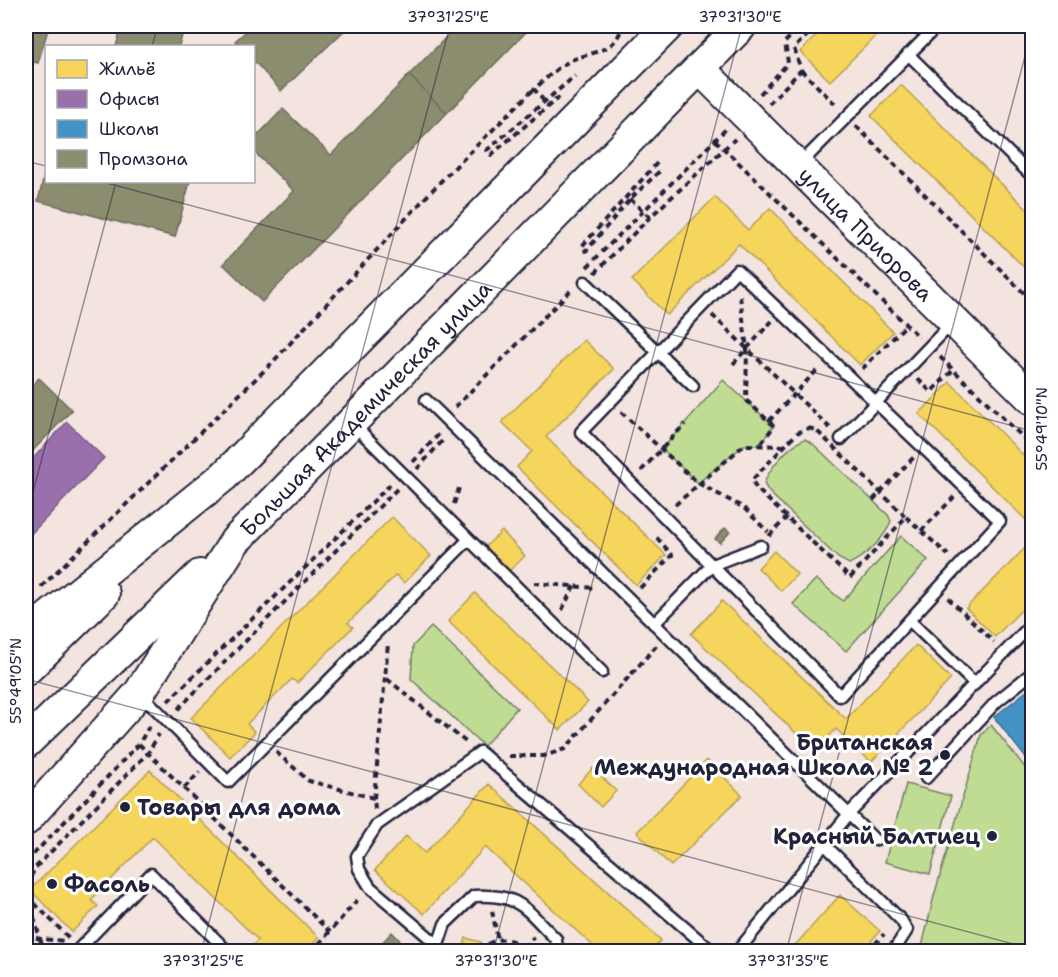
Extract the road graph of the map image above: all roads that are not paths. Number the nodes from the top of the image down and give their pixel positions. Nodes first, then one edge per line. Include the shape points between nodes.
1 (666, 26) edge
2 (741, 26) edge
3 (937, 26) edge
4 (908, 54) junction
5 (700, 69) junction
6 (798, 166) junction
7 (1032, 176) edge
8 (585, 282) road end
9 (954, 320) junction
10 (657, 352) junction
11 (693, 386) dead end
12 (1032, 399) edge
13 (426, 400) dead end
14 (874, 402) junction
15 (352, 423) junction
16 (842, 439) road end
17 (224, 476) junction
18 (468, 540) junction
19 (235, 541) junction
20 (761, 546) road end
21 (712, 565) junction
22 (910, 621) junction
23 (654, 624) junction
24 (1032, 624) edge
25 (26, 634) edge
26 (26, 670) edge
27 (602, 672) dead end
28 (1032, 673) edge
29 (975, 684) junction
30 (148, 702) junction
31 (26, 744) edge
32 (926, 778) dead end
33 (848, 815) junction
34 (26, 820) edge
35 (875, 840) dead end
36 (824, 844) junction
37 (439, 948) edge
38 (76, 951) edge
39 (228, 951) edge
40 (557, 951) edge
41 (713, 951) edge
42 (737, 951) edge
43 (893, 951) edge

1 - 17 main road
2 - 5 main road, Большая Академическая улица
3 - 4 lane
4 - 6 lane
4 - 7 lane
5 - 6 main road, улица Приорова via 744,117
5 - 15 main road, Большая Академическая улица
6 - 9 main road, улица Приорова
8 - 10 lane
9 - 12 main road, улица Приорова
9 - 14 lane
10 - 11 lane
10 - 14 lane via 737,270
10 - 21 lane via 581,432
13 - 23 lane
14 - 16 lane
14 - 22 lane via 1000,521
15 - 18 lane
15 - 19 main road, Большая Академическая улица
17 - 25 main road
17 - 26 main road
18 - 27 lane
18 - 30 lane via 228,782
19 - 30 main road, Большая Академическая улица
19 - 31 main road
20 - 21 lane
21 - 22 lane via 840,696
21 - 23 lane
22 - 29 lane
23 - 33 lane
24 - 29 lane
28 - 32 lane
29 - 33 lane
30 - 34 main road, Большая Академическая улица
33 - 35 lane
33 - 36 lane
36 - 42 lane
36 - 43 lane via 901,920 907,930
37 - 40 lane via 446,924 458,910 474,896 498,895 519,903 556,939
37 - 41 lane via 370,887 359,869 357,856 377,825 480,752
38 - 39 lane via 151,874

